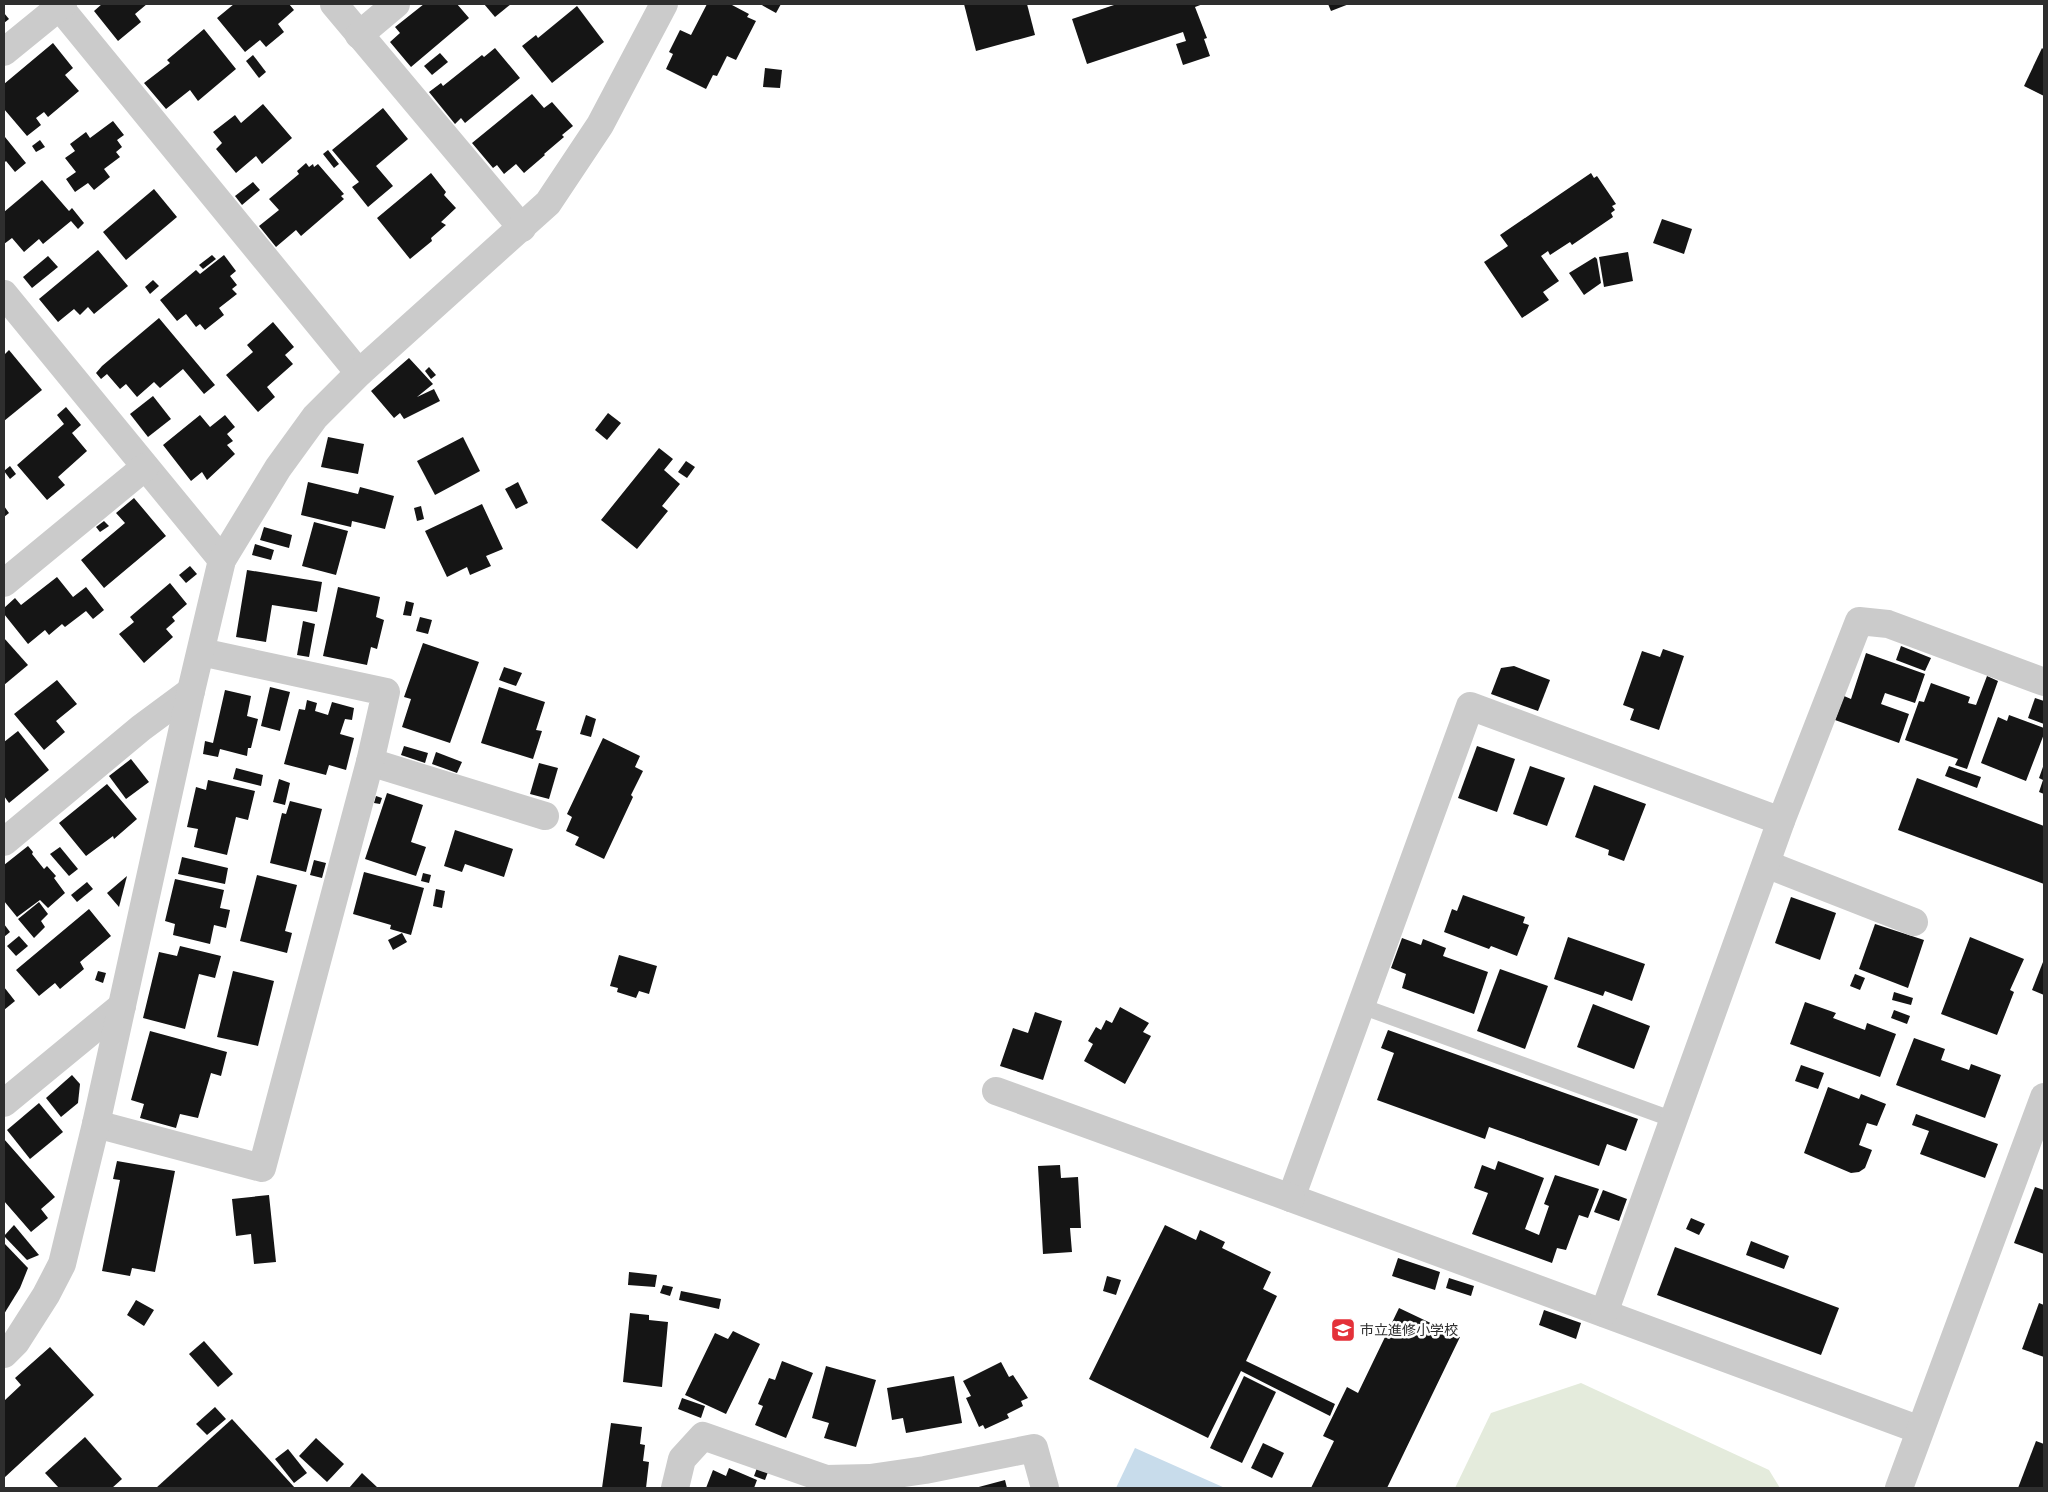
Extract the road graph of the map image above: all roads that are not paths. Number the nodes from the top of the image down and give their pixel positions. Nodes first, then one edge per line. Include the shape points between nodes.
1 (334, 4) edge
2 (396, 4) edge
3 (664, 4) edge
4 (60, 5) edge
5 (359, 35) junction
6 (4, 52) edge
7 (522, 228) junction
8 (9, 312) edge
9 (359, 373) junction
10 (145, 467) junction
11 (222, 560) junction
12 (4, 583) edge
13 (201, 652) junction
14 (2044, 682) edge
15 (191, 691) junction
16 (370, 762) junction
17 (545, 816) dead end
18 (1781, 821) junction
19 (4, 842) edge
20 (1766, 864) junction
21 (1914, 922) dead end
22 (122, 1006) junction
23 (1361, 1006) junction
24 (996, 1091) dead end
25 (2044, 1097) edge
26 (4, 1103) edge
27 (1674, 1120) junction
28 (96, 1124) junction
29 (1291, 1198) junction
30 (1604, 1313) junction
31 (4, 1354) edge
32 (1920, 1430) junction
33 (675, 1488) edge
34 (1045, 1488) edge
35 (1899, 1488) edge

1 - 5 street
2 - 5 street
3 - 7 street via 600,125 548,203
4 - 6 street
4 - 9 street
5 - 7 street
7 - 9 street
8 - 10 street
9 - 11 street via 315,416 278,468
10 - 11 street
10 - 12 street
11 - 13 street
13 - 15 street
13 - 16 street via 386,692
14 - 18 street via 1888,624 1859,621
15 - 19 street via 141,728
15 - 22 street
16 - 17 street
16 - 28 street via 262,1168
18 - 20 street
18 - 23 street via 1470,706
20 - 21 street
20 - 27 street
22 - 26 street
22 - 28 street
23 - 27 lane
23 - 29 street
24 - 29 street
25 - 32 street
27 - 30 street
28 - 31 street via 62,1264 16,1342
29 - 30 street
30 - 32 street
32 - 35 street
33 - 34 street via 682,1459 703,1436 826,1479 870,1478 925,1470 1034,1448

